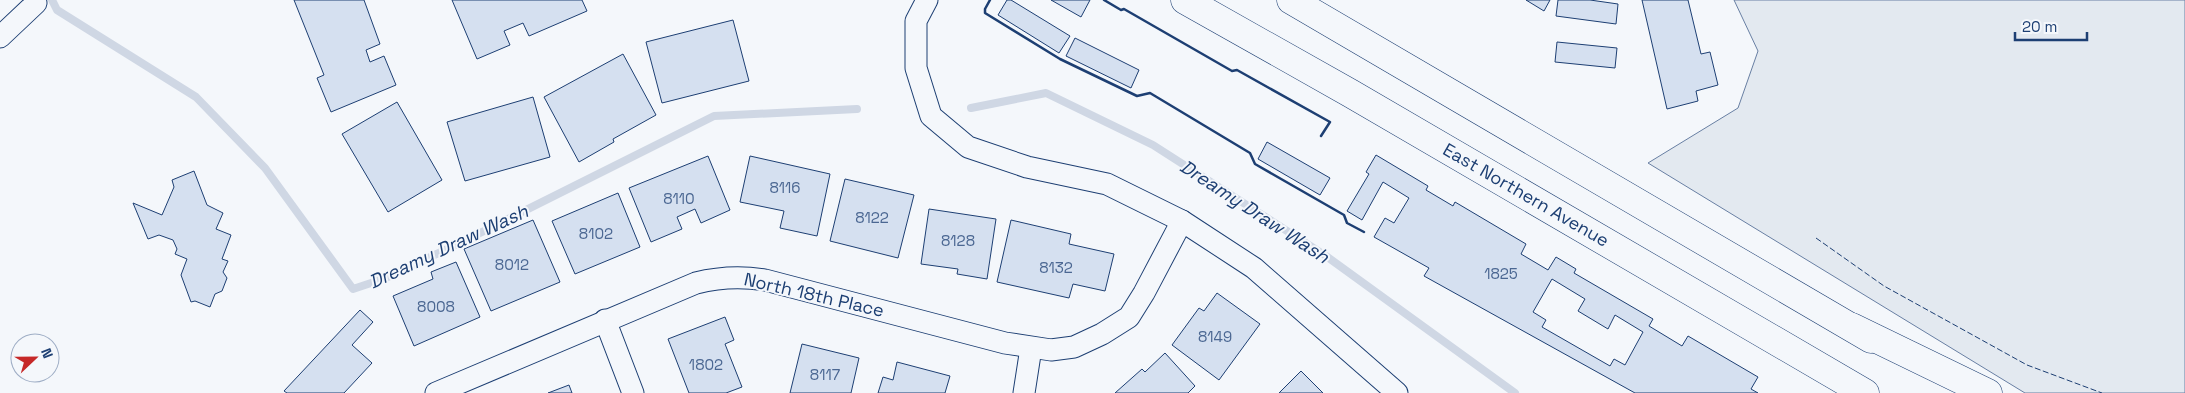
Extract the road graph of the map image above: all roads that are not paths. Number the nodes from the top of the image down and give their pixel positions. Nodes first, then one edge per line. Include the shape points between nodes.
1 (34, 0) edge
2 (927, 0) edge
3 (1185, 0) edge
4 (1291, 0) edge
5 (0, 36) edge
6 (1182, 221) junction
7 (605, 320) junction
8 (1852, 327) junction
9 (1031, 348) junction
10 (436, 393) edge
11 (633, 393) edge
12 (1024, 393) edge
13 (1397, 393) edge
14 (1865, 393) edge
15 (1957, 393) edge
16 (1988, 393) edge

1 - 5 street via 36,4
2 - 6 street via 916,21 916,68 931,116 968,147 1027,167 1107,184
3 - 14 main road, East Northern Avenue
4 - 8 main road
6 - 9 street, North 18th Place via 1129,317 1074,347
6 - 13 street via 1254,268
7 - 9 street, North 18th Place via 696,283 743,276
7 - 10 street, North 18th Place
7 - 11 street
8 - 15 main road
8 - 16 main road
9 - 12 street

